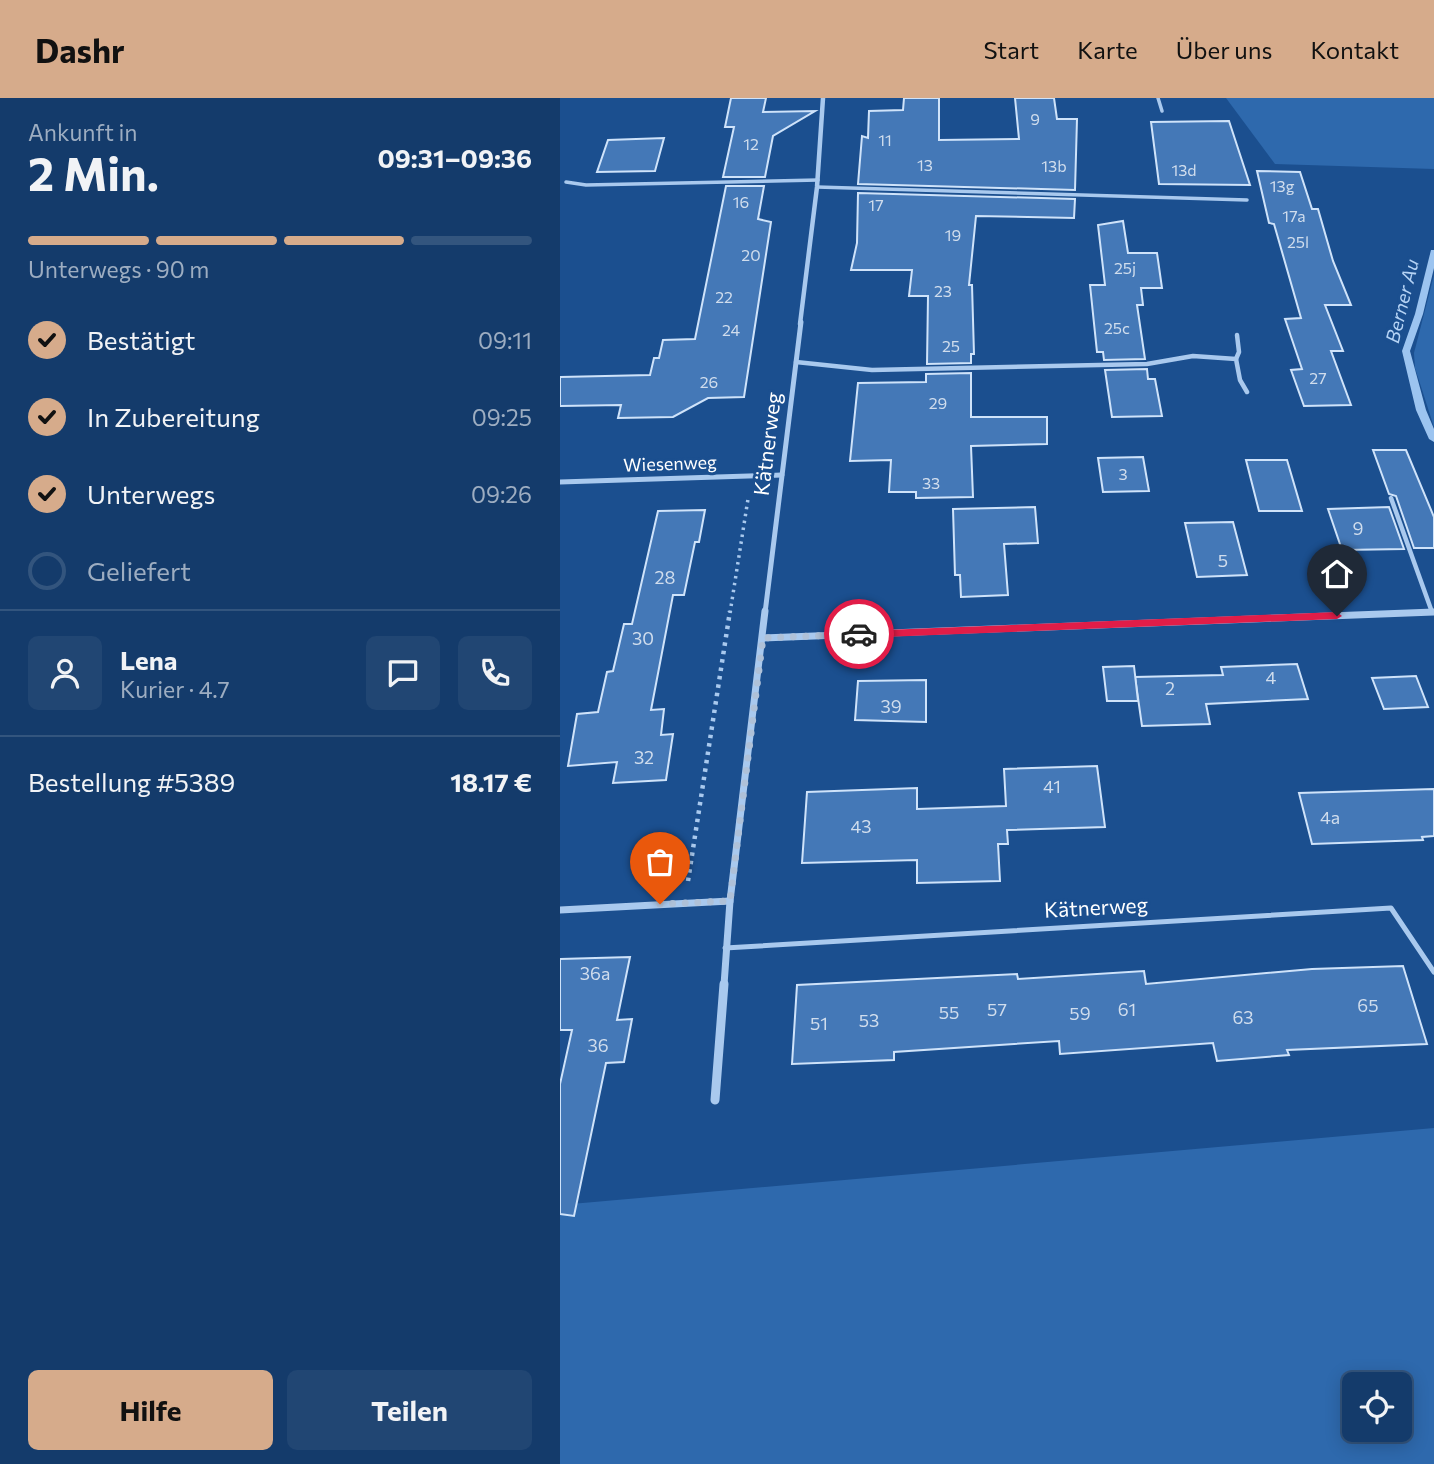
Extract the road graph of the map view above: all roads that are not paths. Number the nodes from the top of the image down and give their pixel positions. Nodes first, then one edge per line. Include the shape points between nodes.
1 (823, 98) edge
2 (1158, 98) edge
3 (1162, 111) dead end
4 (818, 180) junction
5 (566, 181) dead end
6 (817, 187) junction
7 (1247, 200) dead end
8 (1237, 335) dead end
9 (1193, 356) joint
10 (1236, 359) junction
11 (796, 362) junction
12 (1247, 392) dead end
13 (782, 475) junction
14 (560, 482) edge
15 (1391, 498) dead end
16 (1433, 612) edge
17 (763, 638) junction
18 (730, 901) junction
19 (560, 910) edge
20 (725, 948) junction
21 (1434, 972) edge
22 (715, 1100) dead end

1 - 4 street, Kätnerweg
2 - 3 lane
4 - 5 lane via 586,185
4 - 6 street, Kätnerweg
6 - 7 lane
6 - 11 street, Kätnerweg
8 - 10 lane
9 - 10 lane
9 - 11 lane via 1147,364 872,370
10 - 12 lane
11 - 13 street, Kätnerweg
13 - 14 street, Wiesenweg
13 - 17 street, Kätnerweg
15 - 16 lane
16 - 17 street
17 - 18 street, Kätnerweg
18 - 19 street
18 - 20 street, Kätnerweg
20 - 21 lane, Kätnerweg via 1391,908
20 - 22 street, Kätnerweg

